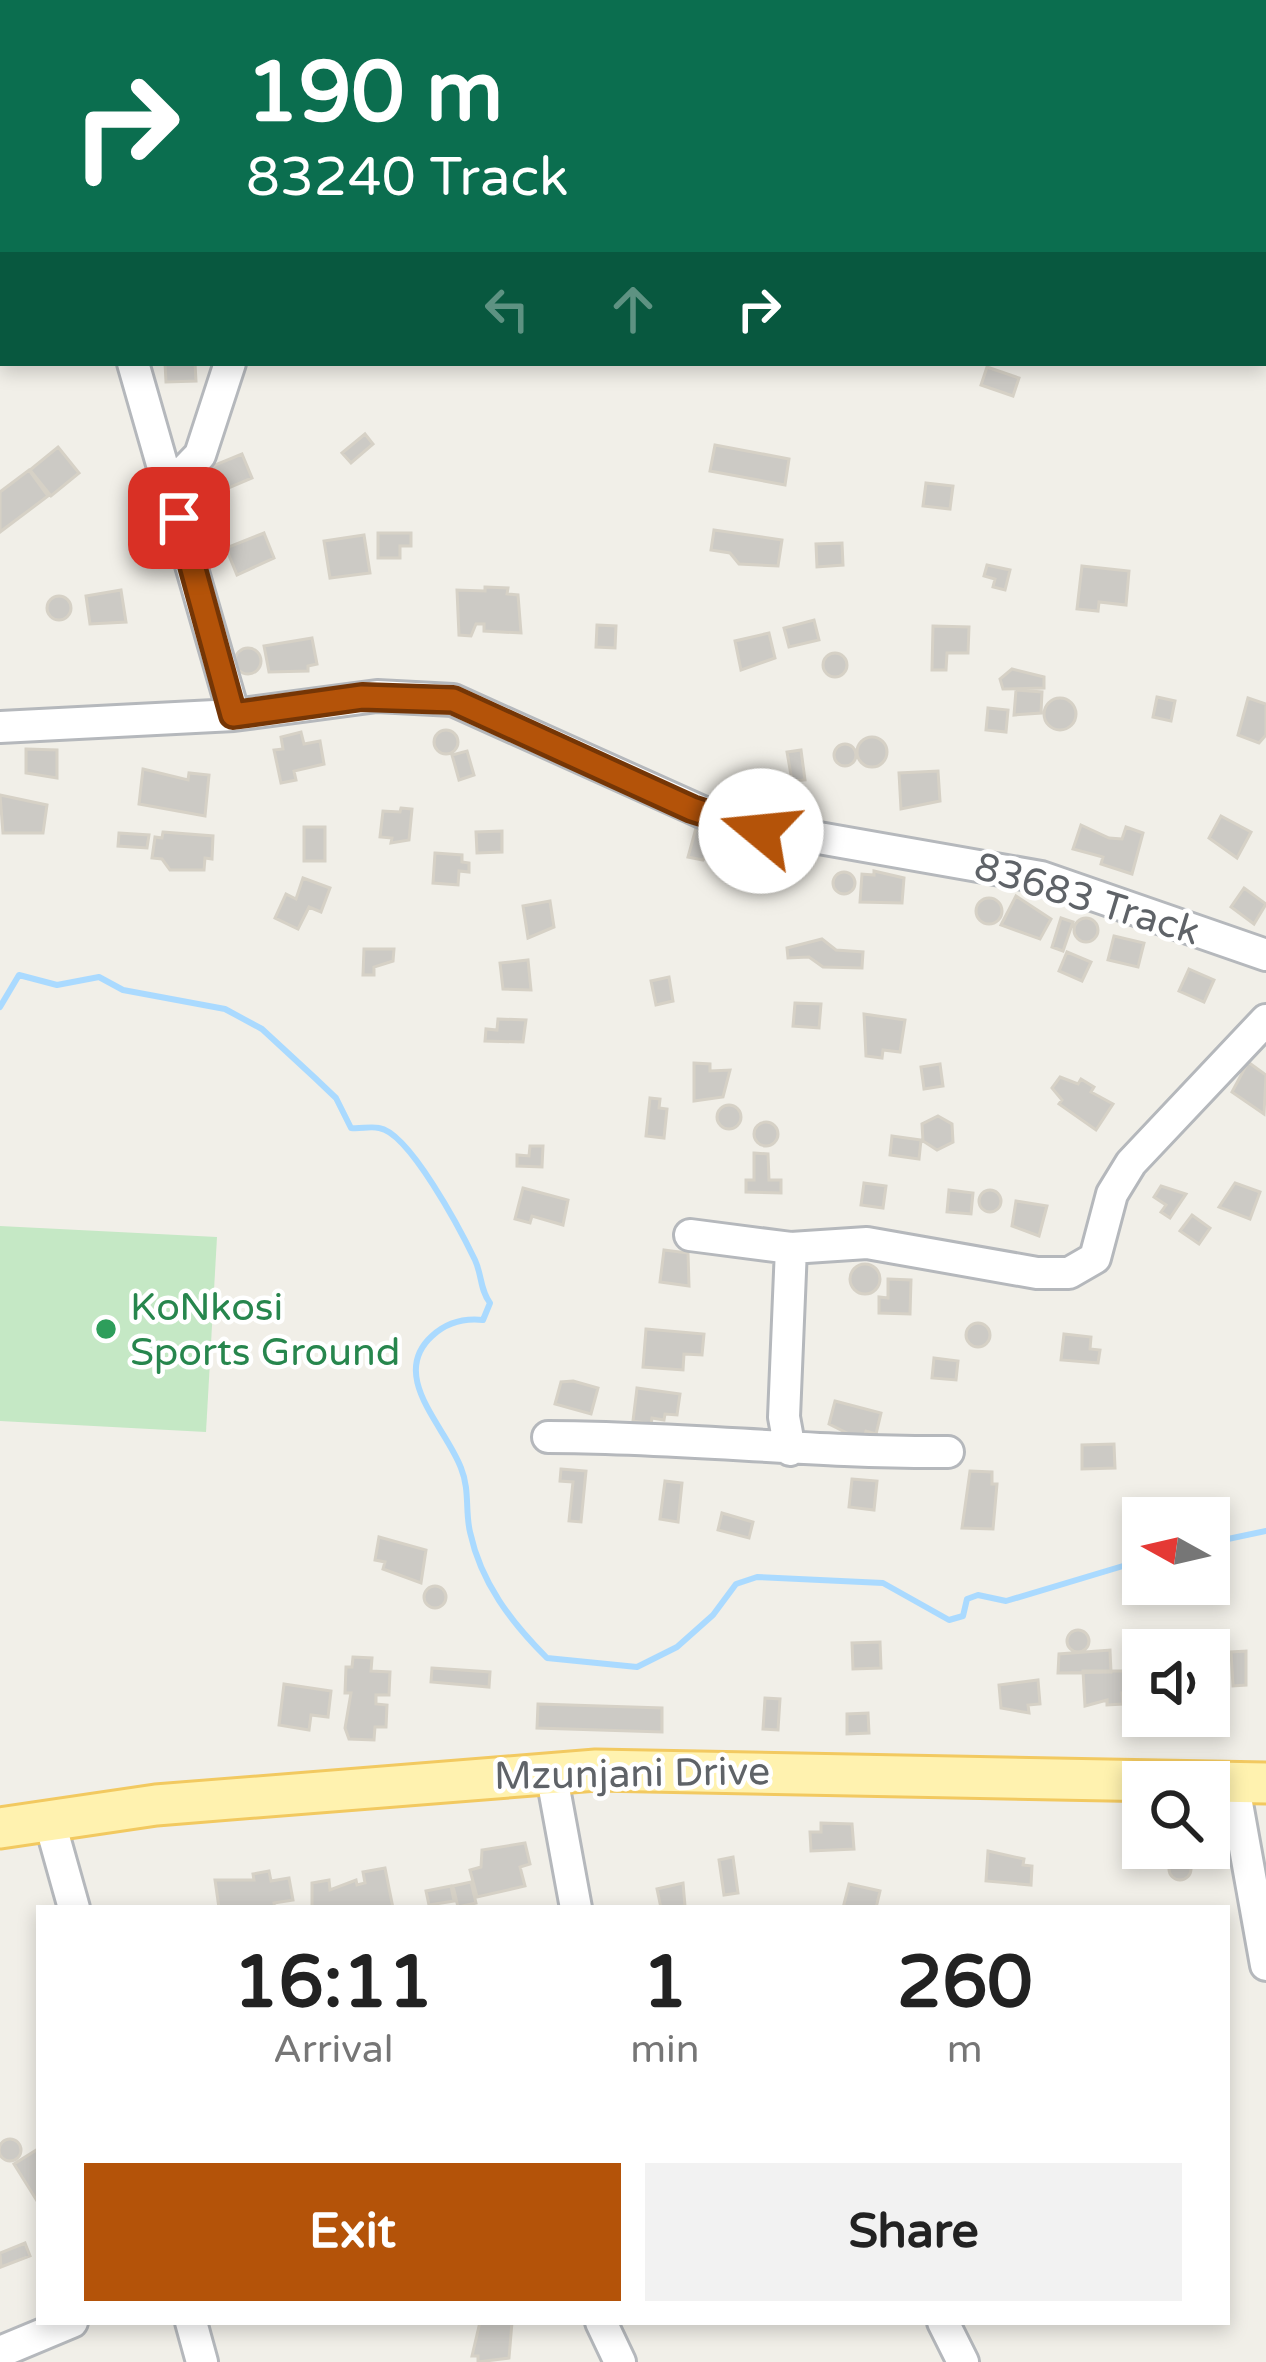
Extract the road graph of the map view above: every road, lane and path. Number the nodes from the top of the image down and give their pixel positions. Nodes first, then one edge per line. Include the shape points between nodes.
1 (229, 366) edge
2 (138, 367) edge
3 (171, 485) junction
4 (233, 715) junction
5 (0, 727) edge
6 (1266, 956) edge
7 (1266, 1021) edge
8 (690, 1235) dead end
9 (791, 1248) junction
10 (548, 1437) dead end
11 (790, 1450) junction
12 (948, 1452) dead end
13 (551, 1772) junction
14 (1249, 1782) edge
15 (49, 1819) junction
16 (0, 1828) edge
17 (73, 1905) edge
18 (575, 1905) edge
19 (1266, 1965) edge
20 (65, 2325) edge
21 (192, 2325) edge
22 (602, 2325) edge
23 (944, 2325) edge
24 (0, 2352) edge
25 (202, 2362) edge
26 (620, 2362) edge
27 (963, 2362) edge

1 - 3 street via 200,455
2 - 3 street
3 - 4 street
4 - 5 street, 83683 Track
4 - 6 street, 83683 Track via 362,697 453,700 722,821 1026,873
7 - 9 street via 1130,1163 1112,1194 1100,1246 1084,1267 1037,1273 866,1243
8 - 9 street
9 - 11 street via 784,1417
10 - 11 street
11 - 12 street
13 - 14 main road, Mzunjani Drive
13 - 15 main road, Mzunjani Drive
13 - 18 street
14 - 19 street
15 - 16 main road, Mzunjani Drive
15 - 17 street
20 - 24 street
21 - 25 street
22 - 26 street
23 - 27 street

